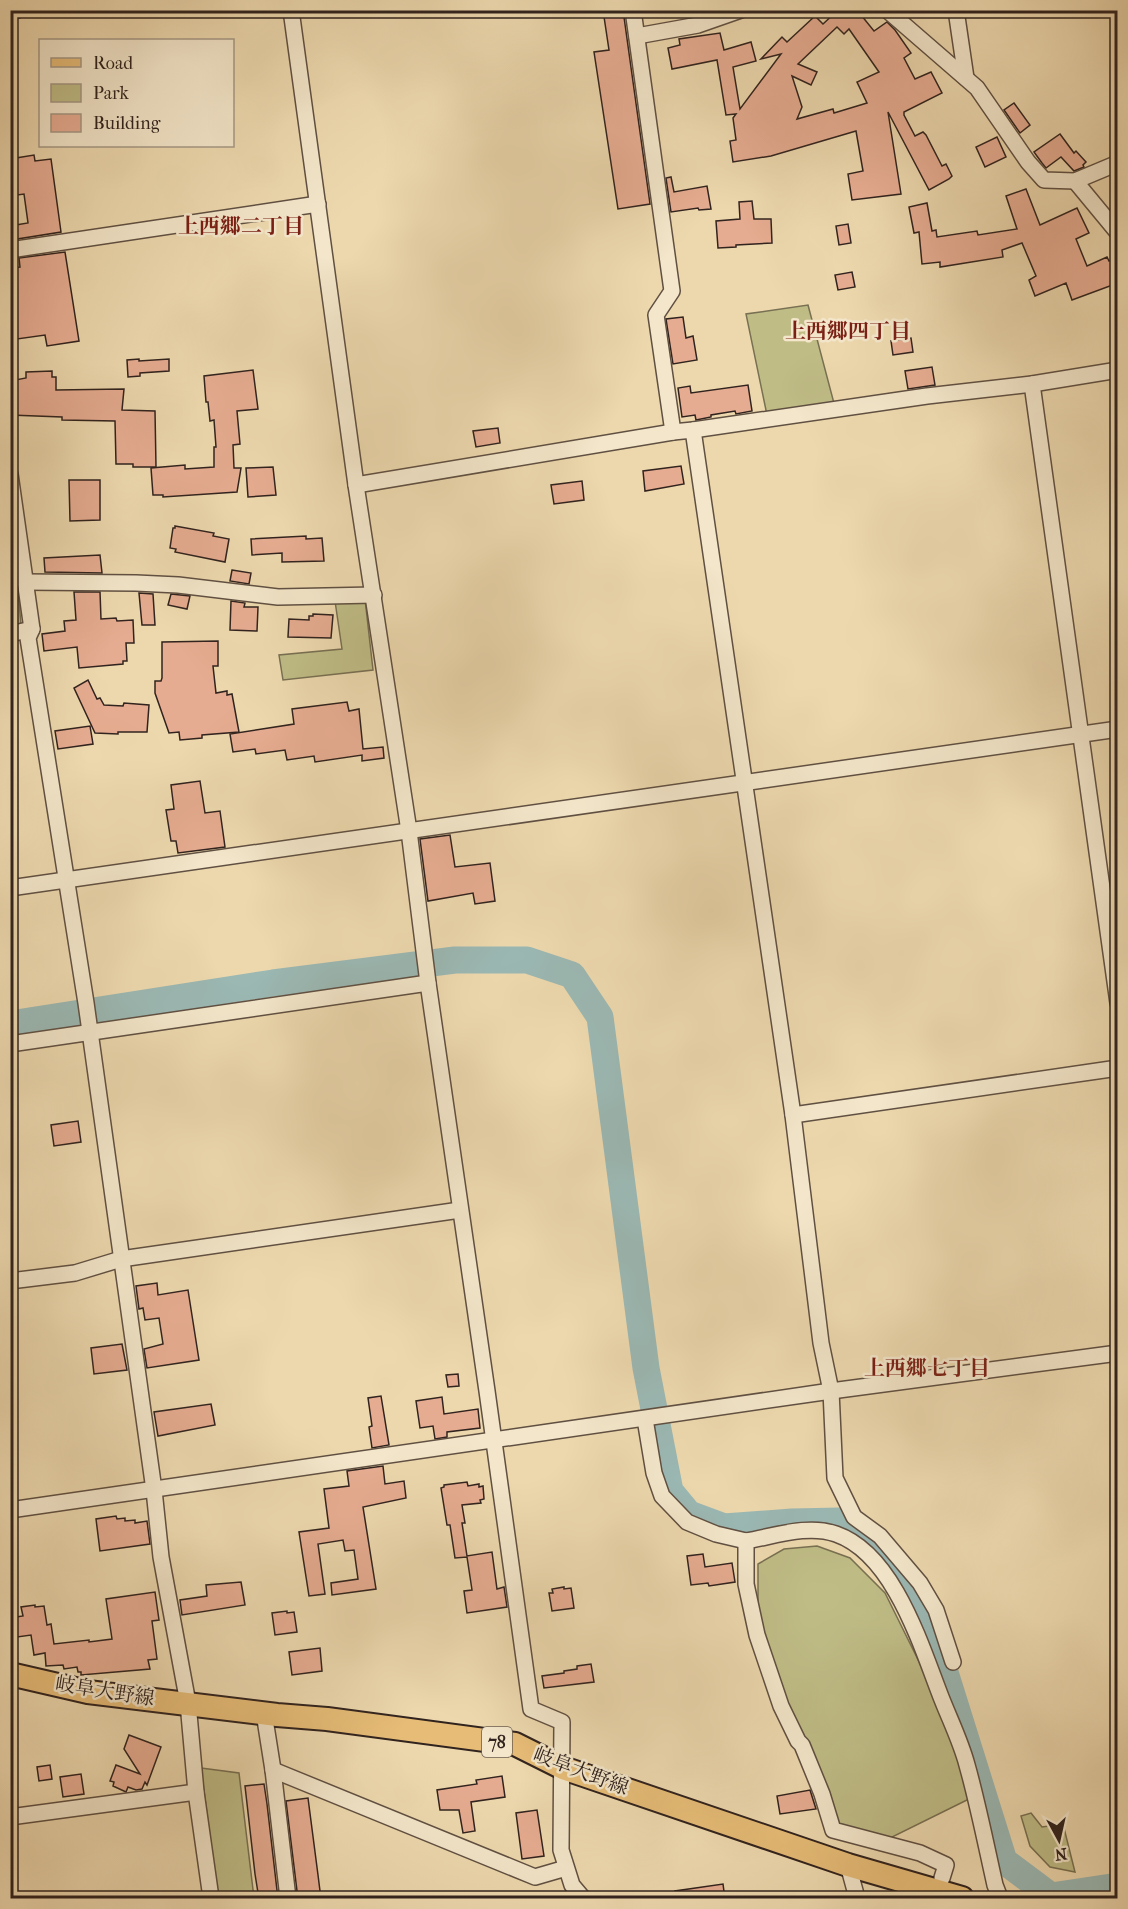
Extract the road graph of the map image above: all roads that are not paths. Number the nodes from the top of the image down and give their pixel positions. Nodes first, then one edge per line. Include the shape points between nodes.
1 (18, 10) edge
2 (291, 10) edge
3 (633, 10) edge
4 (741, 10) edge
5 (887, 10) edge
6 (956, 10) edge
7 (10, 12) edge
8 (637, 36) junction
9 (966, 78) junction
10 (1118, 163) edge
11 (1076, 181) junction
12 (318, 204) junction
13 (1118, 233) edge
14 (10, 250) edge
15 (1118, 370) edge
16 (1032, 384) junction
17 (693, 430) junction
18 (673, 432) junction
19 (10, 474) edge
20 (356, 485) junction
21 (25, 582) junction
22 (374, 595) junction
23 (32, 630) junction
24 (10, 634) edge
25 (1118, 729) edge
26 (1080, 733) junction
27 (745, 781) junction
28 (410, 831) junction
29 (66, 880) junction
30 (10, 888) edge
31 (427, 979) junction
32 (1118, 1003) edge
33 (89, 1029) junction
34 (10, 1044) edge
35 (1118, 1068) edge
36 (793, 1115) junction
37 (460, 1210) junction
38 (122, 1259) junction
39 (10, 1281) edge
40 (1118, 1353) edge
41 (831, 1391) junction
42 (645, 1419) junction
43 (493, 1441) junction
44 (154, 1490) junction
45 (10, 1510) edge
46 (746, 1541) junction
47 (953, 1662) dead end
48 (10, 1674) edge
49 (188, 1703) junction
50 (264, 1713) junction
51 (563, 1768) junction
52 (273, 1770) junction
53 (196, 1792) junction
54 (10, 1817) edge
55 (848, 1865) junction
56 (566, 1868) junction
57 (942, 1878) dead end
58 (211, 1899) edge
59 (288, 1899) edge
60 (583, 1899) edge
61 (857, 1899) edge
62 (962, 1899) edge
63 (1000, 1899) edge

1 - 7 street
2 - 12 street
3 - 8 street
4 - 8 street via 698,25
5 - 9 street
6 - 9 street
8 - 18 street via 672,291 656,315
9 - 11 street via 1044,180
10 - 11 street
11 - 13 street
12 - 14 street
12 - 20 street
15 - 16 street
16 - 17 street
16 - 26 street
17 - 18 street
17 - 27 street
18 - 20 street
19 - 21 street
20 - 22 street
21 - 22 street via 157,584 278,597
21 - 23 street
22 - 28 street
23 - 24 street
23 - 29 street via 28,638
25 - 26 street
26 - 27 street
26 - 32 street
27 - 28 street
27 - 36 street
28 - 29 street
28 - 31 street
29 - 30 street
29 - 33 street
31 - 33 street
31 - 37 street
33 - 34 street
33 - 38 street
35 - 36 street
36 - 41 street via 821,1343
37 - 38 street
37 - 43 street
38 - 39 street via 75,1273
38 - 44 street
40 - 41 street
41 - 42 street
41 - 47 street via 835,1478 854,1517 880,1536 920,1582 936,1610
42 - 43 street
42 - 46 street via 654,1473 663,1496 687,1522
43 - 44 street
43 - 51 street via 531,1709 562,1722
44 - 45 street
44 - 49 street via 161,1557
46 - 57 street via 746,1584 757,1635 781,1706 802,1744 833,1830 920,1853 946,1865
46 - 63 street via 787,1532 835,1533 872,1558 894,1588 914,1625 967,1764
48 - 49 main road, 岐阜大野線 / 78 via 88,1692
49 - 50 main road, 岐阜大野線 / 78
49 - 53 street
50 - 51 main road, 岐阜大野線 / 78 via 515,1744
50 - 52 street
51 - 55 main road, 岐阜大野線 / 78
51 - 56 street via 561,1850
52 - 56 street via 535,1877
52 - 59 street
53 - 54 street
53 - 58 street
55 - 61 street
55 - 62 main road, 岐阜大野線 / 78
56 - 60 street

